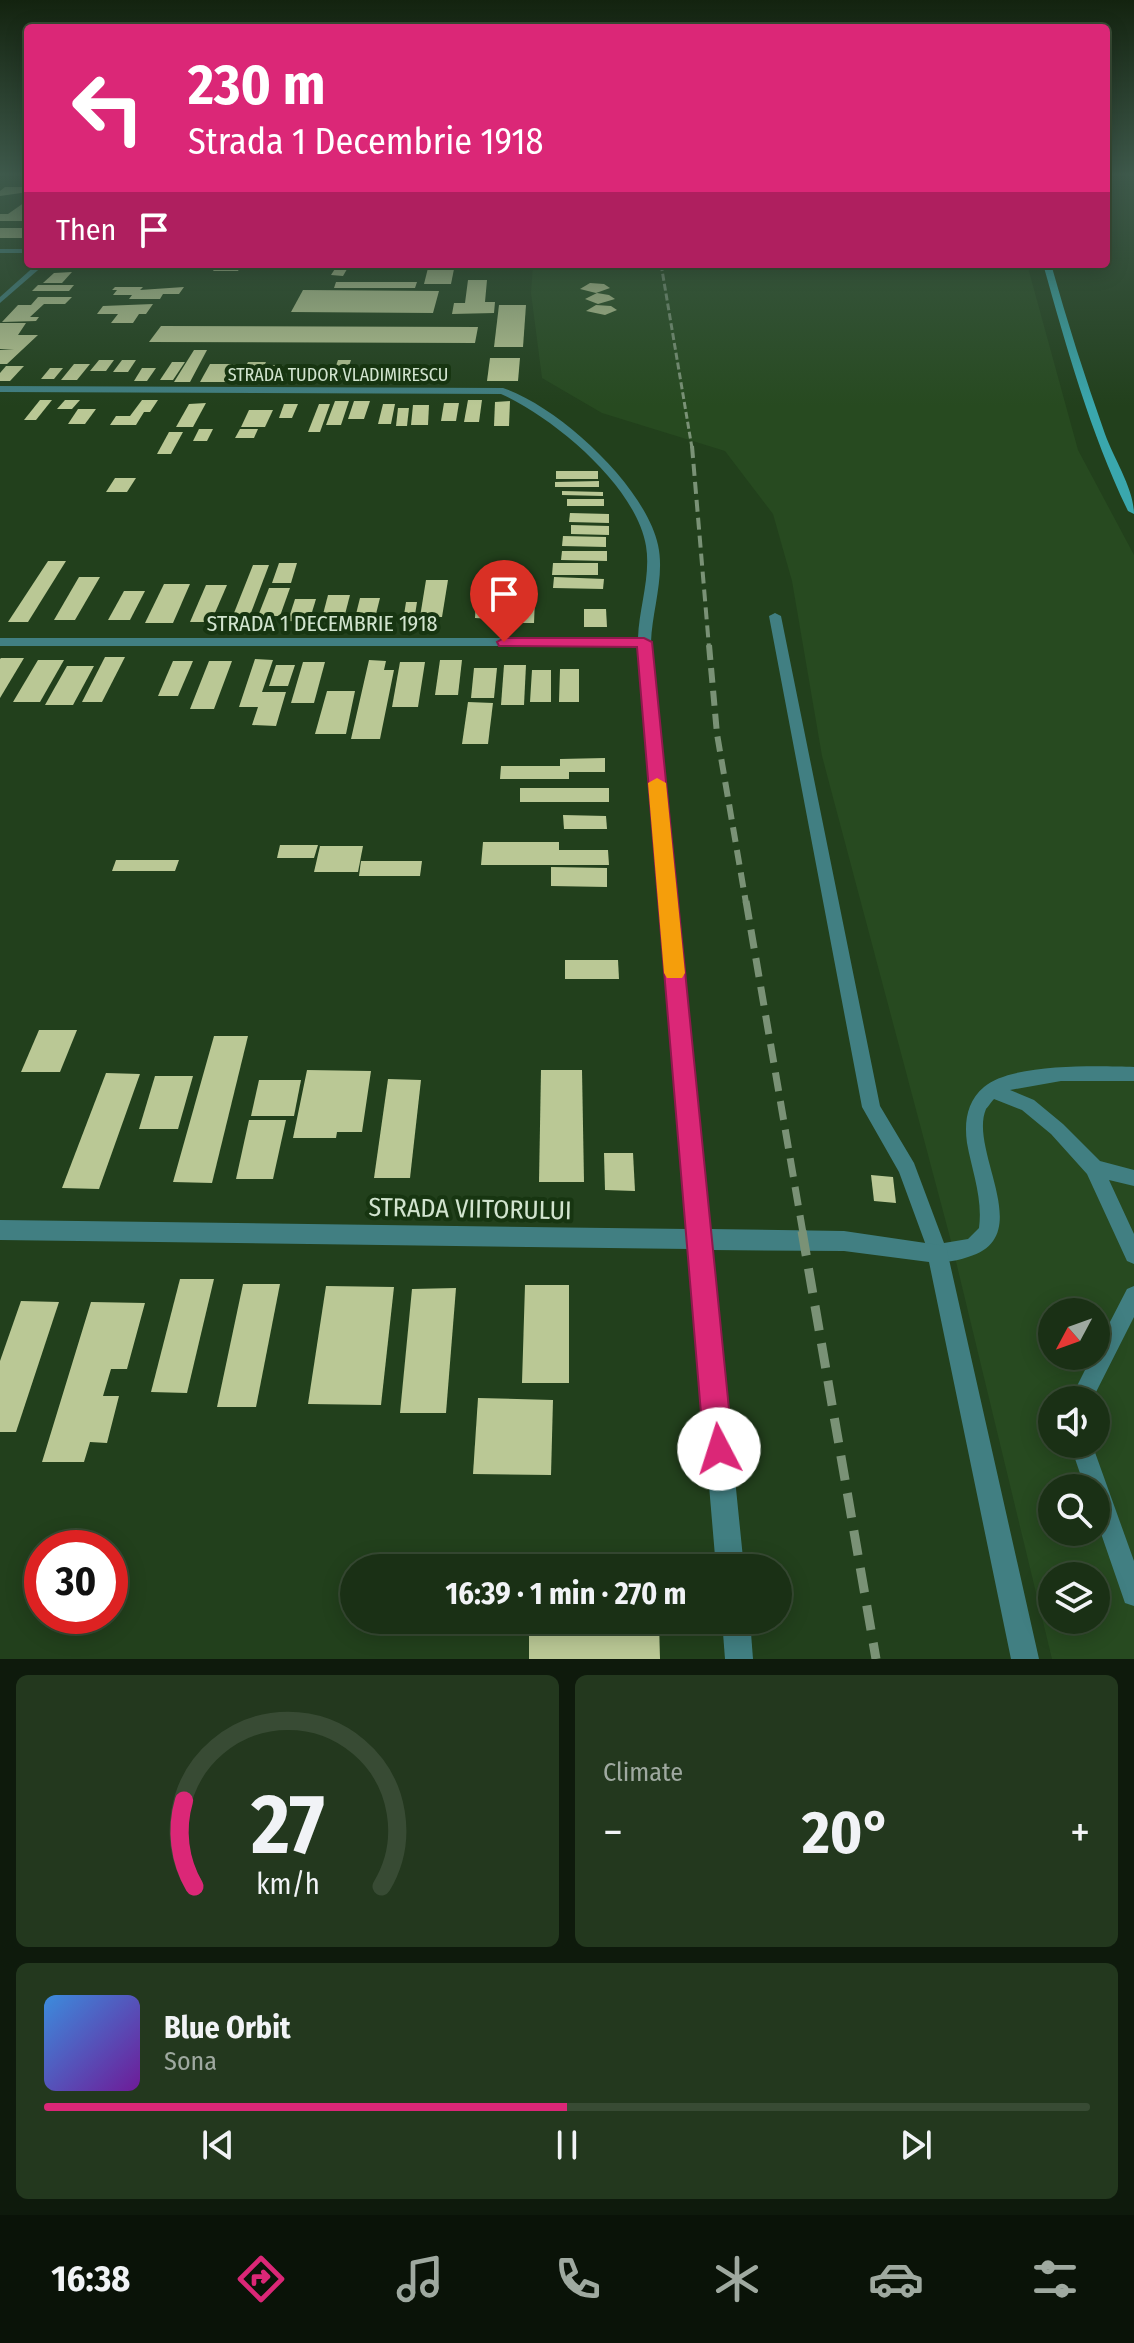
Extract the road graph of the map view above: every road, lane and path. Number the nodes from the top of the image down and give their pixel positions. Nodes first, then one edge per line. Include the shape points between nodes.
1 (37, 268) edge
2 (1048, 268) edge
3 (0, 301) edge
4 (0, 389) edge
5 (1134, 511) edge
6 (775, 616) dead end
7 (0, 642) edge
8 (644, 642) junction
9 (1134, 1074) edge
10 (991, 1090) junction
11 (1094, 1168) junction
12 (1134, 1178) edge
13 (0, 1230) edge
14 (699, 1241) junction
15 (938, 1253) junction
16 (1134, 1255) edge
17 (1134, 1296) edge
18 (1088, 1386) edge
19 (1086, 1458) edge
20 (729, 1554) edge
21 (1134, 1594) edge
22 (737, 1634) edge
23 (739, 1659) edge
24 (1025, 1659) edge

1 - 3 street
2 - 5 main road via 1075,363
4 - 8 street, STRADA TUDOR VLADIMIRESCU via 503,391 536,407 633,500 652,546
6 - 15 lane via 871,1107 907,1169
7 - 8 street, STRADA 1 DECEMBRIE 1918
8 - 14 street, STRADA TUDOR VLADIMIRESCU
9 - 10 lane via 1033,1076
10 - 11 lane via 1028,1105
10 - 15 lane via 977,1109 976,1147 990,1204 989,1226 980,1243
11 - 12 lane
11 - 16 lane
13 - 14 street, STRADA VIITORULUI
14 - 15 street, STRADA VIITORULUI via 844,1241
14 - 20 street, STRADA TUDOR VLADIMIRESCU
15 - 24 street
17 - 18 lane
19 - 21 lane
22 - 23 street

